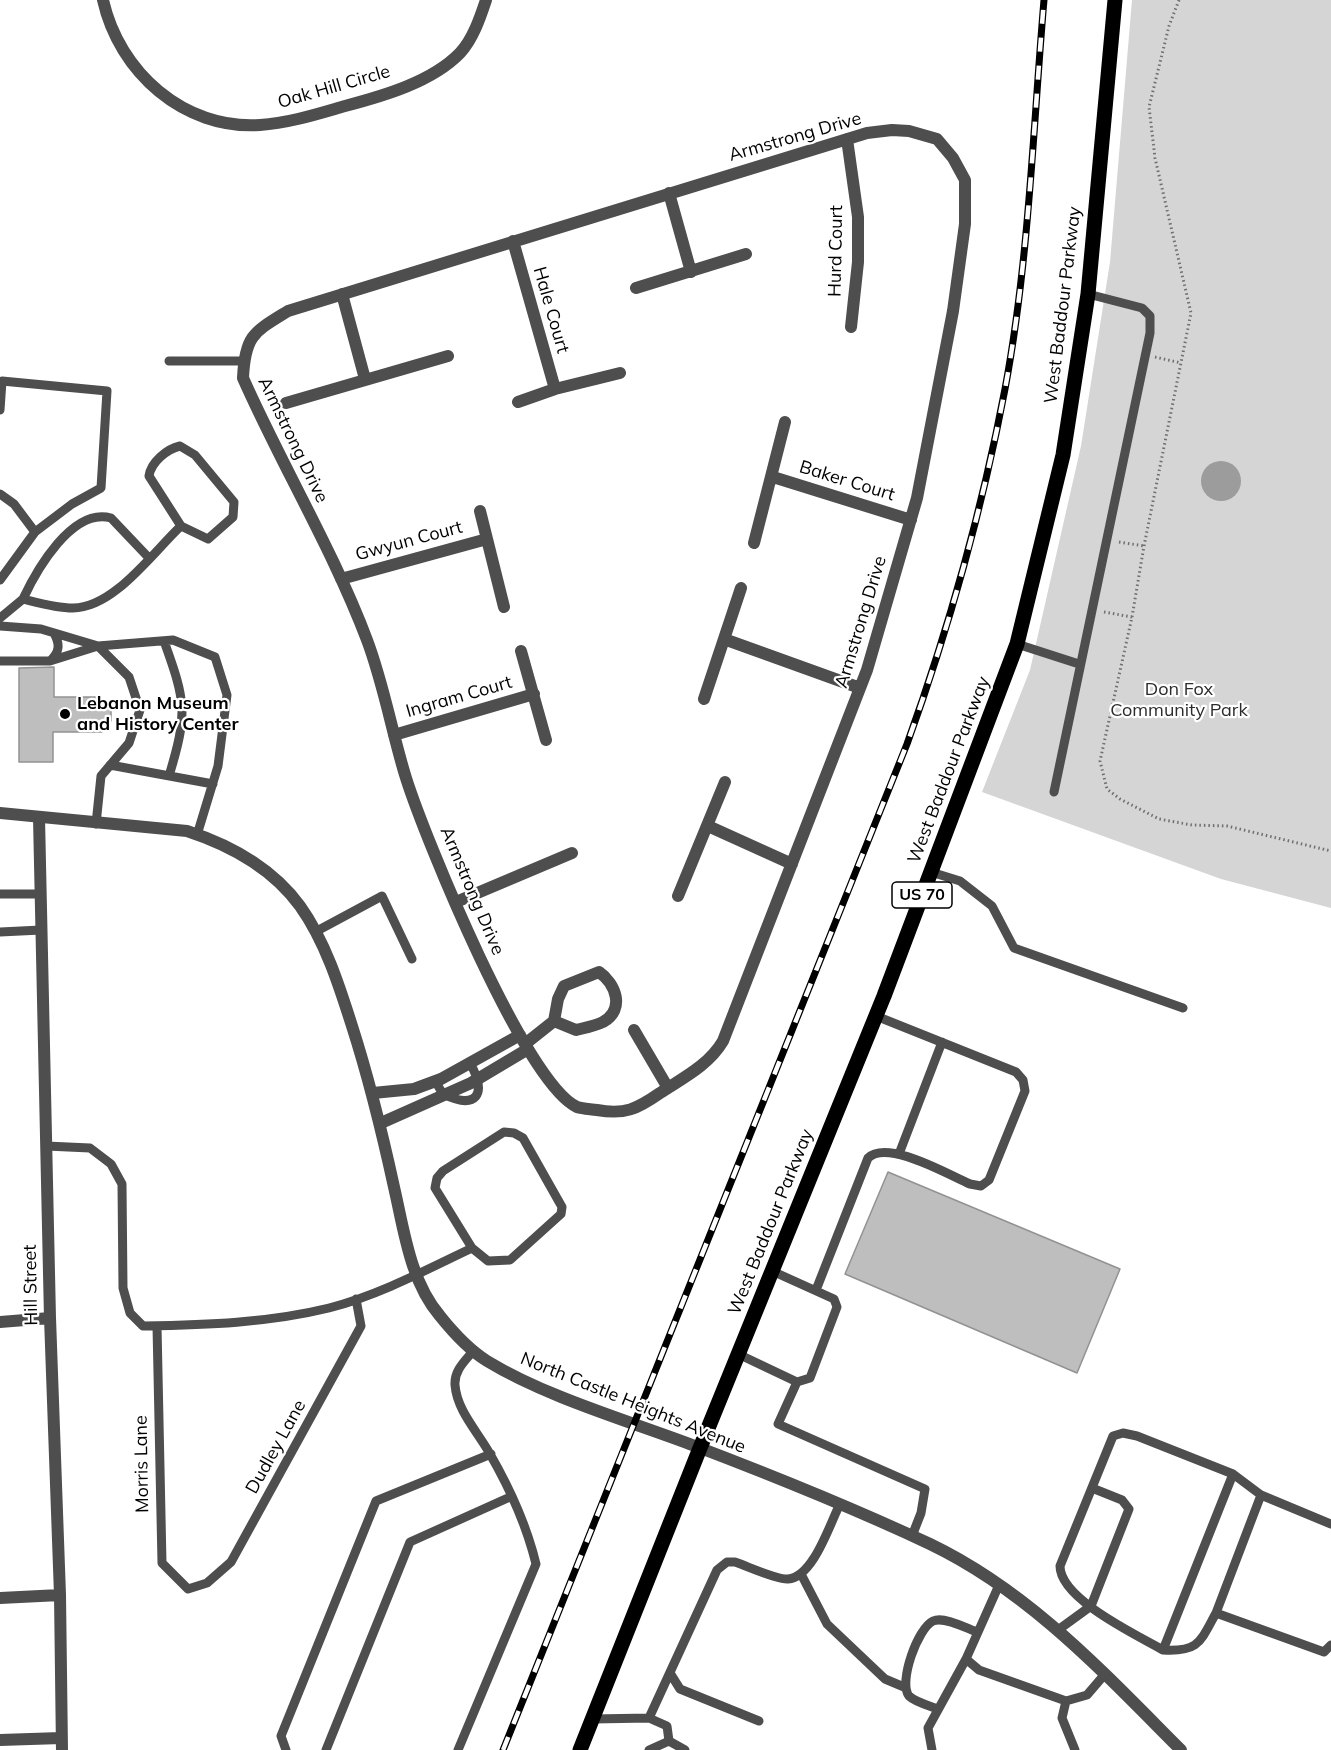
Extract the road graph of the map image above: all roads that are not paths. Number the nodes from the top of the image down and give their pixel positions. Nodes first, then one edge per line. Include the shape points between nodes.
1 (103, 0) edge
2 (486, 0) edge
3 (1115, 0) edge
4 (847, 139) junction
5 (669, 193) junction
6 (513, 241) junction
7 (746, 255) dead end
8 (692, 272) junction
9 (636, 288) dead end
10 (342, 294) junction
11 (1088, 294) junction
12 (851, 327) dead end
13 (448, 356) dead end
14 (244, 361) junction
15 (169, 362) dead end
16 (620, 373) dead end
17 (365, 379) junction
18 (555, 389) junction
19 (518, 402) dead end
20 (286, 403) dead end
21 (0, 410) edge
22 (785, 422) dead end
23 (773, 477) junction
24 (0, 494) edge
25 (480, 511) dead end
26 (911, 520) junction
27 (181, 526) junction
28 (35, 532) junction
29 (487, 539) junction
30 (754, 543) dead end
31 (149, 558) junction
32 (340, 579) junction
33 (0, 580) edge
34 (741, 588) dead end
35 (23, 599) junction
36 (504, 607) dead end
37 (0, 618) edge
38 (0, 626) edge
39 (54, 633) junction
40 (724, 639) junction
41 (164, 641) junction
42 (1017, 644) junction
43 (98, 646) junction
44 (521, 651) dead end
45 (0, 661) edge
46 (50, 661) junction
47 (1079, 664) junction
48 (860, 688) junction
49 (534, 694) junction
50 (704, 699) dead end
51 (394, 735) junction
52 (546, 740) dead end
53 (110, 765) junction
54 (169, 776) junction
55 (725, 782) dead end
56 (213, 784) junction
57 (1054, 792) dead end
58 (0, 813) edge
59 (39, 818) junction
60 (96, 824) junction
61 (708, 826) junction
62 (197, 835) junction
63 (572, 853) dead end
64 (792, 864) junction
65 (931, 872) junction
66 (0, 894) edge
67 (40, 894) junction
68 (678, 896) dead end
69 (456, 902) junction
70 (41, 930) junction
71 (0, 932) edge
72 (315, 932) junction
73 (412, 959) dead end
74 (1184, 1008) dead end
75 (876, 1016) junction
76 (554, 1021) junction
77 (634, 1030) dead end
78 (942, 1042) junction
79 (524, 1043) junction
80 (470, 1064) junction
81 (479, 1078) junction
82 (435, 1081) junction
83 (668, 1088) junction
84 (373, 1093) junction
85 (443, 1094) junction
86 (381, 1123) junction
87 (46, 1146) junction
88 (899, 1154) junction
89 (472, 1248) junction
90 (772, 1271) junction
91 (417, 1275) junction
92 (816, 1290) junction
93 (356, 1299) junction
94 (50, 1318) junction
95 (0, 1322) edge
96 (157, 1326) junction
97 (474, 1350) junction
98 (738, 1354) junction
99 (797, 1382) junction
100 (700, 1448) junction
101 (491, 1454) junction
102 (1233, 1474) junction
103 (1092, 1488) junction
104 (1261, 1495) junction
105 (510, 1497) junction
106 (839, 1506) junction
107 (1331, 1524) edge
108 (912, 1536) junction
109 (801, 1574) junction
110 (999, 1585) junction
111 (188, 1589) joint
112 (60, 1595) junction
113 (0, 1598) edge
114 (1090, 1606) junction
115 (1216, 1613) junction
116 (1058, 1630) junction
117 (977, 1632) junction
118 (1331, 1645) edge
119 (1163, 1650) junction
120 (966, 1659) junction
121 (670, 1673) junction
122 (1105, 1674) junction
123 (904, 1687) junction
124 (1066, 1701) junction
125 (938, 1709) junction
126 (649, 1718) junction
127 (593, 1719) junction
128 (759, 1721) dead end
129 (0, 1740) edge
130 (669, 1741) junction
131 (62, 1744) edge
132 (680, 1749) edge
133 (286, 1750) edge
134 (326, 1750) edge
135 (458, 1750) edge
136 (580, 1750) edge
137 (649, 1750) edge
138 (932, 1750) edge
139 (1075, 1750) edge
140 (1181, 1750) edge

1 - 2 street, Oak Hill Circle via 129,61 162,95 178,107 205,117 258,125 286,122 357,103 444,68 462,51
3 - 11 main road, West Baddour Parkway / US 70
4 - 5 street, Armstrong Drive
4 - 12 street, Hurd Court via 858,217
4 - 26 street, Armstrong Drive via 892,130 937,139 965,180 965,224 952,311
5 - 6 street, Armstrong Drive
5 - 8 street
6 - 10 street, Armstrong Drive
6 - 18 street, Hale Court
7 - 8 street
8 - 9 street
10 - 14 street, Armstrong Drive via 288,311 255,332
10 - 17 street
11 - 42 main road, West Baddour Parkway / US 70 via 1063,455
11 - 47 lane via 1142,308 1150,316
13 - 17 street
14 - 15 lane
14 - 32 street, Armstrong Drive via 243,378 264,426
16 - 18 street
17 - 20 street
18 - 19 street
21 - 28 lane via 2,381 107,391 101,488
22 - 23 street, Baker Court
23 - 26 street, Baker Court
23 - 30 street, Baker Court
24 - 28 lane via 14,504
25 - 29 street, Gwyun Court
26 - 48 street, Armstrong Drive
27 - 27 lane via 208,539 235,511 234,502 195,455 180,446 150,467 148,476
27 - 31 lane
28 - 33 lane
29 - 32 street, Gwyun Court
29 - 36 street, Gwyun Court
31 - 35 lane via 101,600 75,608
31 - 35 lane via 111,518 98,518 74,529 53,548 34,573
32 - 51 street, Armstrong Drive via 368,643
34 - 40 street
35 - 37 lane
38 - 39 lane
39 - 43 lane
39 - 46 lane via 59,648
40 - 48 street
40 - 50 street
41 - 43 lane
41 - 54 lane via 181,686 184,715
41 - 56 lane via 173,640 215,657 227,695
42 - 47 lane
42 - 65 main road, West Baddour Parkway / US 70
43 - 46 lane
43 - 53 lane via 129,677 140,710 129,743
44 - 49 street, Ingram Court
45 - 46 lane
47 - 57 lane
48 - 64 street, Armstrong Drive
49 - 51 street, Ingram Court
49 - 52 street, Ingram Court
51 - 69 street, Armstrong Drive via 406,780
53 - 54 lane
53 - 60 lane via 101,776
54 - 56 lane
55 - 61 street
56 - 62 lane
58 - 59 street, North Castle Heights Avenue
59 - 60 street, North Castle Heights Avenue
59 - 67 street, Hill Street
60 - 62 street, North Castle Heights Avenue
61 - 64 street
61 - 68 street
62 - 72 street, North Castle Heights Avenue via 262,868 300,907
63 - 69 street
64 - 83 street, Armstrong Drive via 723,1041 714,1057
65 - 74 lane via 960,882 992,906 1014,948
65 - 75 main road, West Baddour Parkway / US 70
66 - 67 lane
67 - 70 street, Hill Street
69 - 79 street, Armstrong Drive
70 - 71 lane
70 - 87 street, Hill Street
72 - 73 lane via 382,896
72 - 84 street, North Castle Heights Avenue via 340,988
75 - 78 lane
75 - 90 main road, West Baddour Parkway / US 70
76 - 76 street via 564,986 599,972 614,988 614,1011 604,1021 576,1030
76 - 79 street
77 - 83 street
78 - 88 lane
78 - 88 lane via 1016,1072 1025,1091 989,1180 981,1186
79 - 80 street
79 - 81 street
79 - 83 street, Armstrong Drive via 550,1082 577,1107 616,1114 640,1108
80 - 81 lane
80 - 82 street
81 - 85 street
82 - 84 street via 414,1089
82 - 85 lane
84 - 86 street, North Castle Heights Avenue
85 - 86 street
86 - 91 street, North Castle Heights Avenue
87 - 94 street, Hill Street
87 - 96 lane via 90,1148 111,1164 122,1184 123,1288 130,1313 143,1326
88 - 92 lane via 883,1150 868,1158
89 - 89 lane via 488,1261 510,1260 561,1214 557,1194 523,1138 514,1133 504,1132 437,1178 435,1188
89 - 91 lane
90 - 92 lane
90 - 98 main road, West Baddour Parkway / US 70
91 - 93 lane
91 - 97 street, North Castle Heights Avenue via 440,1316
92 - 99 lane via 834,1299 836,1316 810,1378
93 - 96 lane via 259,1322
93 - 111 lane, Dudley Lane via 361,1326 231,1562 207,1583
94 - 95 street
94 - 112 street, Hill Street
96 - 111 lane, Morris Lane via 162,1563
97 - 100 street, North Castle Heights Avenue via 522,1380
97 - 101 lane via 458,1370 455,1384 462,1409
98 - 99 lane
98 - 100 main road, West Baddour Parkway / US 70
99 - 108 lane via 778,1424 925,1489
100 - 106 street, North Castle Heights Avenue
100 - 127 main road, West Baddour Parkway / US 70
101 - 105 lane
101 - 133 lane via 376,1501 281,1736
102 - 103 lane via 1124,1433 1113,1436
102 - 104 lane
102 - 119 lane
103 - 114 lane via 1060,1566 1060,1576
103 - 114 lane via 1122,1500 1129,1509
104 - 107 lane
104 - 115 lane
105 - 134 lane via 410,1542
105 - 135 lane via 536,1564
106 - 108 street, North Castle Heights Avenue
106 - 109 lane via 810,1566
108 - 110 street, North Castle Heights Avenue
109 - 121 lane via 787,1579 727,1562 717,1570
109 - 123 lane via 827,1624 885,1679
110 - 116 street, North Castle Heights Avenue
110 - 117 lane
112 - 113 street
112 - 131 street, Hill Street
114 - 116 lane
114 - 119 lane
115 - 118 lane via 1324,1652
115 - 119 lane via 1198,1644 1190,1650
116 - 122 street, North Castle Heights Avenue
117 - 120 lane
117 - 123 lane via 941,1619 932,1621 923,1631 907,1668
120 - 124 lane via 979,1670
120 - 125 lane
121 - 126 lane
121 - 128 lane via 680,1689
122 - 124 lane via 1087,1695
122 - 140 street, North Castle Heights Avenue
123 - 125 lane via 910,1697
124 - 139 lane via 1062,1718
125 - 138 lane via 928,1728
126 - 127 lane
126 - 130 lane via 667,1726
127 - 136 main road, West Baddour Parkway / US 70
129 - 131 street
130 - 132 lane
130 - 137 lane

